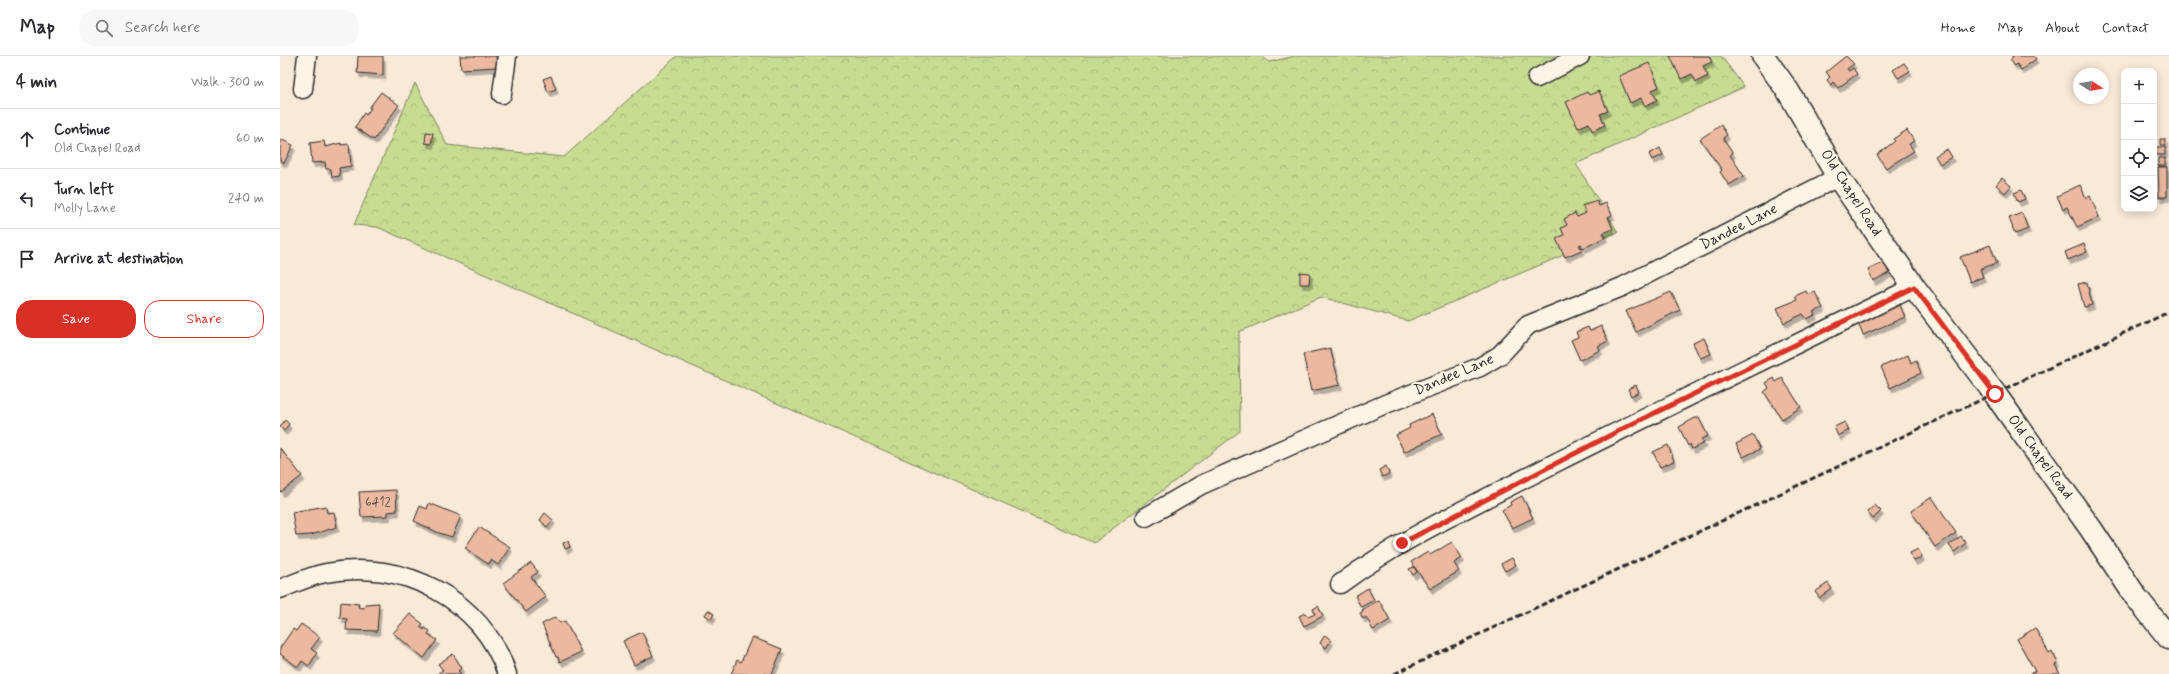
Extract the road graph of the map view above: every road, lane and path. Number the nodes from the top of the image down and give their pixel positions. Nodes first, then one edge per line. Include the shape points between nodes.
1 (307, 56) edge
2 (507, 56) edge
3 (1580, 56) edge
4 (1763, 56) edge
5 (1537, 78) dead end
6 (303, 89) dead end
7 (502, 94) dead end
8 (1838, 177) junction
9 (1914, 287) junction
10 (1146, 517) dead end
11 (1340, 584) dead end
12 (280, 589) edge
13 (2169, 638) edge
14 (507, 674) edge

1 - 6 street
2 - 7 street
3 - 5 street
4 - 8 street, Old Chapel Road via 1788,91
8 - 9 street, Old Chapel Road
8 - 10 street, Dandee Lane via 1622,287 1528,325 1500,355 1480,367 1383,405 1201,485
9 - 11 street via 1449,518 1402,543
9 - 13 street, Old Chapel Road via 1995,394 2091,528 2136,597
12 - 14 street via 314,575 352,570 386,574 423,584 445,594 474,616 494,642

